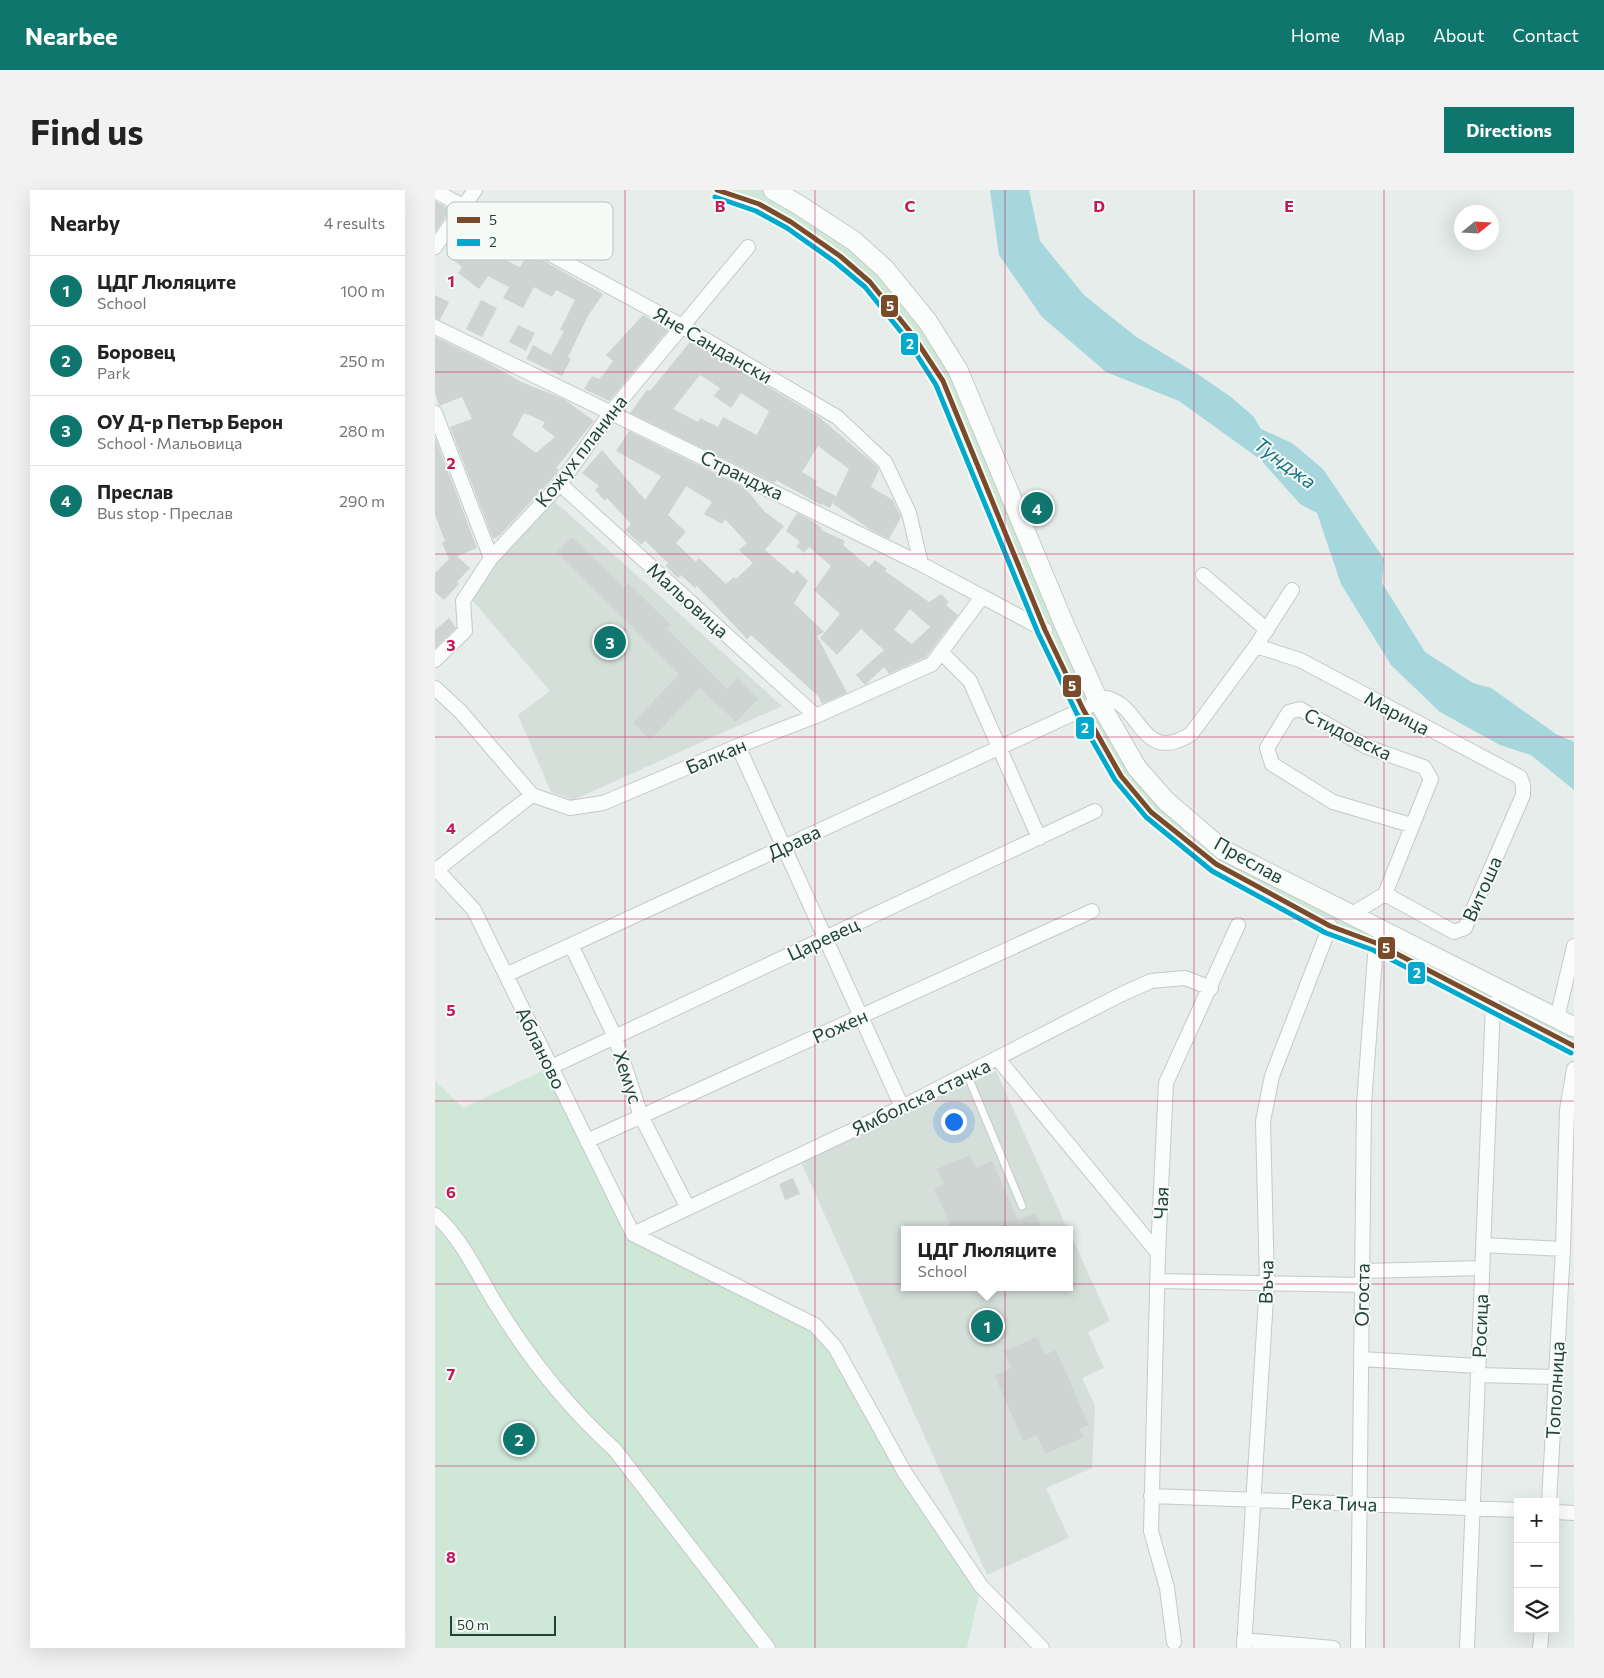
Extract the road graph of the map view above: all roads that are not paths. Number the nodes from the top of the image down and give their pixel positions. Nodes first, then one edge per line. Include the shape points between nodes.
1 (475, 190) edge
2 (773, 190) edge
3 (435, 191) edge
4 (455, 202) edge
5 (465, 202) edge
6 (447, 229) edge
7 (435, 247) edge
8 (748, 247) dead end
9 (561, 260) edge
10 (682, 326) junction
11 (435, 327) edge
12 (612, 411) junction
13 (435, 413) edge
14 (560, 484) junction
15 (491, 558) junction
16 (921, 564) junction
17 (1203, 576) dead end
18 (1292, 590) dead end
19 (981, 597) junction
20 (1045, 630) dead end
21 (1267, 630) junction
22 (1255, 646) junction
23 (941, 652) junction
24 (435, 660) edge
25 (435, 688) edge
26 (1091, 705) junction
27 (816, 716) junction
28 (738, 746) junction
29 (999, 748) junction
30 (531, 795) junction
31 (1523, 795) joint
32 (1095, 811) dead end
33 (1411, 825) junction
34 (1039, 838) junction
35 (784, 847) junction
36 (436, 871) edge
37 (1385, 894) junction
38 (1092, 911) dead end
39 (1352, 914) junction
40 (1238, 925) dead end
41 (1329, 926) dead end
42 (826, 938) junction
43 (1376, 943) dead end
44 (571, 945) junction
45 (1574, 946) edge
46 (506, 975) junction
47 (1211, 988) junction
48 (1493, 1004) dead end
49 (861, 1016) junction
50 (1557, 1018) junction
51 (1574, 1027) edge
52 (615, 1038) junction
53 (998, 1059) junction
54 (551, 1067) junction
55 (1574, 1069) edge
56 (967, 1074) junction
57 (902, 1107) junction
58 (641, 1116) junction
59 (587, 1140) junction
60 (1022, 1206) dead end
61 (688, 1208) junction
62 (435, 1215) edge
63 (633, 1234) junction
64 (1567, 1240) edge
65 (1483, 1245) junction
66 (1158, 1253) junction
67 (1482, 1268) junction
68 (1362, 1278) junction
69 (1157, 1281) junction
70 (1267, 1283) junction
71 (1361, 1359) junction
72 (1478, 1370) junction
73 (1555, 1377) junction
74 (1151, 1496) junction
75 (1549, 1498) edge
76 (1253, 1500) junction
77 (1359, 1504) junction
78 (1473, 1509) junction
79 (1514, 1510) edge
80 (1559, 1512) edge
81 (1574, 1513) edge
82 (1542, 1633) edge
83 (1174, 1642) dead end
84 (1244, 1644) edge
85 (768, 1648) edge
86 (1042, 1648) edge
87 (1333, 1648) edge
88 (1358, 1648) edge
89 (1467, 1648) edge
90 (1541, 1648) edge

1 - 5 street
2 - 26 main road, Преслав via 854,241 885,269 938,338 958,370 1064,624
3 - 4 street, Яне Сандански
6 - 7 street
8 - 10 street, Кожух планина
9 - 10 street, Яне Сандански
10 - 12 street, Кожух планина
10 - 16 street, Яне Сандански via 837,416 885,462 909,513
11 - 12 street, Странджа
12 - 14 street, Кожух планина
12 - 16 street, Странджа
13 - 15 street
14 - 15 street, Кожух планина
14 - 27 street, Мальовица
15 - 24 street, Кожух планина via 463,601 465,631
16 - 19 street, Странджа
17 - 21 street
18 - 21 street
19 - 20 street, Странджа
19 - 23 street, Балкан
21 - 22 street
22 - 26 street via 1191,734 1176,743 1160,743 1145,733 1117,701 1107,698
22 - 31 street, Марица via 1300,660 1520,778
23 - 27 street, Балкан via 932,664
23 - 29 street via 970,681
25 - 30 street via 461,712
26 - 29 street, Драва
26 - 39 main road, Преслав via 1137,768 1166,802 1193,826 1223,850
27 - 28 street, Балкан
28 - 30 street, Балкан via 603,804 570,808
28 - 35 street
29 - 34 street
29 - 35 street, Драва
30 - 36 street
31 - 37 street, Витоша via 1465,928 1455,932
32 - 34 street, Царевец
33 - 33 street, Стидовска via 1431,779 1425,767 1367,747 1300,709 1289,712 1267,748 1272,764 1333,802
33 - 37 street
34 - 42 street, Царевец
35 - 42 street
35 - 44 street, Драва
36 - 46 street, Абланово via 474,910
37 - 39 street
38 - 49 street, Рожен
39 - 50 main road, Преслав
40 - 47 street, Чая
41 - 70 street, Въча via 1273,1076 1263,1121
42 - 49 street
42 - 52 street, Царевец
43 - 68 street, Огоста via 1364,1104
44 - 46 street, Драва
44 - 52 street, Хемус
45 - 50 street
46 - 54 street, Абланово
47 - 53 street, Ямболска стачка via 1185,978 1151,981
47 - 66 street, Чая via 1167,1083
48 - 65 street, Росица
49 - 57 street
49 - 58 street, Рожен
50 - 51 main road, Преслав
52 - 54 street, Царевец
52 - 58 street, Хемус
53 - 56 street, Ямболска стачка
53 - 66 street
54 - 59 street, Абланово
55 - 64 street, Тополница via 1567,1110
56 - 57 street, Ямболска стачка
56 - 60 lane
57 - 61 street, Ямболска стачка
58 - 59 street, Рожен
58 - 61 street, Хемус
59 - 63 street, Абланово
61 - 63 street, Ямболска стачка
62 - 85 street via 457,1240 533,1360 591,1429 615,1450
63 - 86 street via 815,1325 826,1335 905,1472 981,1586
64 - 65 street
64 - 73 street, Тополница
65 - 67 street, Росица
66 - 69 street, Чая
67 - 68 street
67 - 72 street, Росица
68 - 70 street
68 - 71 street, Огоста
69 - 70 street
69 - 74 street, Чая
70 - 76 street, Въча
71 - 72 street
71 - 77 street, Огоста
72 - 73 street
72 - 78 street, Росица
73 - 75 street, Тополница
74 - 76 street, Река Тича
74 - 83 street, Чая via 1151,1531 1167,1588
76 - 77 street, Река Тича
76 - 84 street, Въча
77 - 78 street, Река Тича
77 - 88 street, Огоста
78 - 79 street, Река Тича
78 - 89 street, Росица
80 - 81 street
82 - 90 street
84 - 87 street

